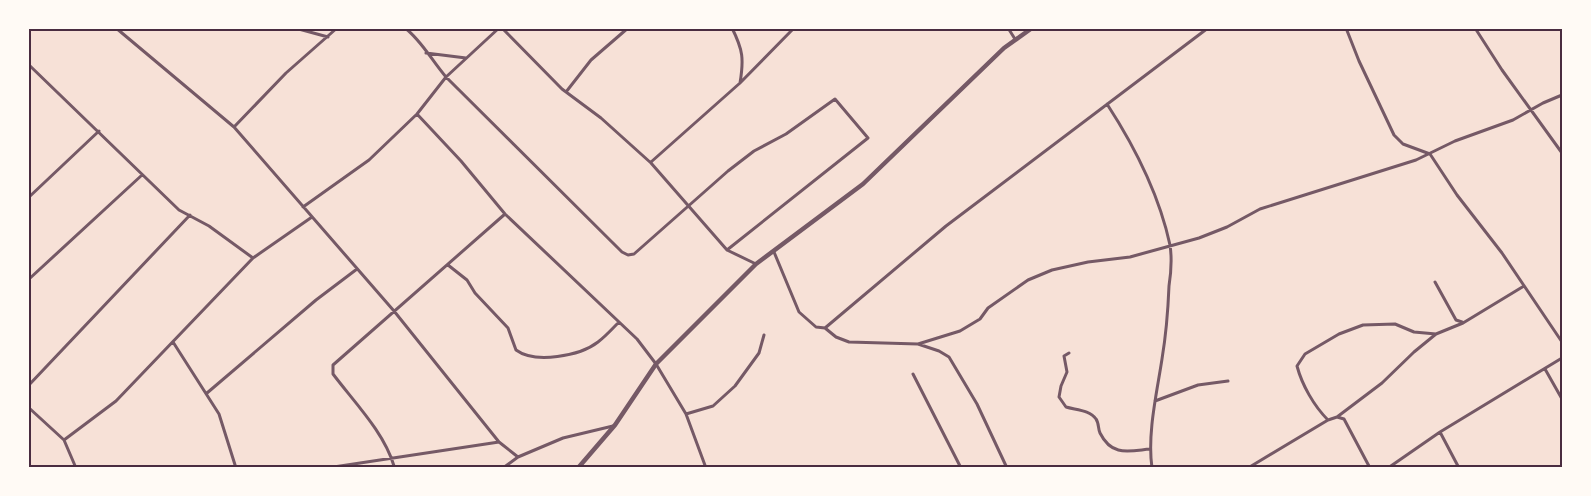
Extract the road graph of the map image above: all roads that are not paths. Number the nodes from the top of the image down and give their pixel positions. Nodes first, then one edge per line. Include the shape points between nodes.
1 (116, 28) edge
2 (295, 28) edge
3 (337, 28) edge
4 (405, 28) edge
5 (500, 28) edge
6 (628, 28) edge
7 (732, 28) edge
8 (794, 28) edge
9 (1008, 28) edge
10 (1032, 28) edge
11 (1208, 28) edge
12 (1346, 28) edge
13 (1477, 29) edge
14 (328, 37) junction
15 (1015, 39) junction
16 (426, 53) junction
17 (466, 58) junction
18 (28, 64) edge
19 (446, 77) junction
20 (740, 83) junction
21 (566, 92) junction
22 (1563, 96) edge
23 (1107, 104) junction
24 (1531, 111) junction
25 (417, 114) junction
26 (234, 127) junction
27 (99, 131) junction
28 (1563, 153) edge
29 (1430, 154) junction
30 (651, 163) junction
31 (142, 175) junction
32 (28, 198) edge
33 (688, 206) junction
34 (303, 207) junction
35 (505, 214) junction
36 (190, 215) junction
37 (312, 217) junction
38 (1170, 247) junction
39 (727, 250) junction
40 (774, 252) junction
41 (253, 258) junction
42 (756, 264) junction
43 (448, 265) junction
44 (357, 269) junction
45 (28, 280) edge
46 (1435, 282) dead end
47 (1524, 286) junction
48 (394, 311) junction
49 (619, 322) junction
50 (1463, 323) junction
51 (825, 328) junction
52 (1436, 334) junction
53 (764, 335) dead end
54 (173, 342) junction
55 (1563, 342) edge
56 (918, 344) junction
57 (1069, 353) dead end
58 (1563, 358) edge
59 (656, 364) junction
60 (1545, 369) junction
61 (913, 374) dead end
62 (1228, 381) dead end
63 (28, 386) edge
64 (207, 393) junction
65 (1563, 399) edge
66 (1155, 401) junction
67 (28, 407) edge
68 (686, 414) junction
69 (1337, 417) junction
70 (1328, 420) junction
71 (615, 425) junction
72 (1440, 432) junction
73 (64, 440) junction
74 (499, 442) junction
75 (1150, 449) junction
76 (518, 457) junction
77 (392, 458) junction
78 (76, 468) edge
79 (236, 468) edge
80 (327, 468) edge
81 (393, 468) edge
82 (503, 468) edge
83 (578, 468) edge
84 (706, 468) edge
85 (961, 468) edge
86 (1007, 468) edge
87 (1152, 468) edge
88 (1248, 468) edge
89 (1370, 468) edge
90 (1388, 468) edge
91 (1460, 468) edge

1 - 26 street
2 - 14 street
3 - 14 street
4 - 16 street
5 - 17 street
5 - 21 street
6 - 21 street via 591,60
7 - 20 street via 741,46
8 - 20 street
9 - 15 street
10 - 15 street
11 - 23 street
12 - 29 street via 1394,135 1403,144
13 - 24 street
14 - 26 street via 286,73
15 - 40 street via 862,184
16 - 17 street
16 - 19 street
17 - 19 street
18 - 27 street
19 - 25 street
19 - 33 street via 622,252 634,254
20 - 30 street
21 - 30 street
22 - 24 street
23 - 38 street via 1150,182
23 - 51 street via 946,226
24 - 28 street
24 - 29 street
25 - 34 street via 369,160
25 - 35 street
26 - 34 street
27 - 31 street
27 - 32 street
29 - 38 street via 1260,209
29 - 47 street
30 - 33 street
31 - 36 street via 179,210
31 - 45 street
33 - 39 street
33 - 39 street via 754,150 786,134 835,99 868,138
34 - 37 street
35 - 43 street
35 - 49 street
36 - 41 street
36 - 63 street
37 - 41 street
37 - 44 street
38 - 56 street via 1052,270 1028,280 960,331
38 - 66 street via 1167,328
39 - 42 street
40 - 42 street
40 - 51 street via 799,312 816,327
41 - 54 street
42 - 59 street
43 - 48 street
43 - 49 street via 468,280 508,328 516,350 527,355 544,358 584,351
44 - 48 street
44 - 64 street
46 - 50 street via 1456,320
47 - 50 street
47 - 55 street
48 - 74 street
48 - 77 street via 332,370
49 - 59 street
50 - 52 street
51 - 56 street via 849,342
52 - 69 street
52 - 70 street via 1414,332 1395,324 1363,326 1339,334 1305,354 1298,366 1300,376
53 - 68 street via 759,353 735,386 713,406
54 - 64 street
54 - 73 street via 116,401
56 - 86 street via 949,357 977,404
57 - 75 street via 1064,356 1067,372 1059,397 1066,407 1087,412 1096,420 1108,445 1125,452
58 - 60 street
59 - 68 street
59 - 71 street
60 - 65 street
60 - 72 street
61 - 85 street
62 - 66 street via 1198,385
64 - 79 street via 219,414
66 - 75 street
67 - 73 street
68 - 84 street
69 - 70 street
69 - 89 street via 1344,419
70 - 88 street
71 - 76 street via 563,438
71 - 83 street
72 - 90 street
72 - 91 street
73 - 78 street
74 - 76 street
74 - 77 street
75 - 87 street
76 - 82 street
77 - 80 street
77 - 81 street

